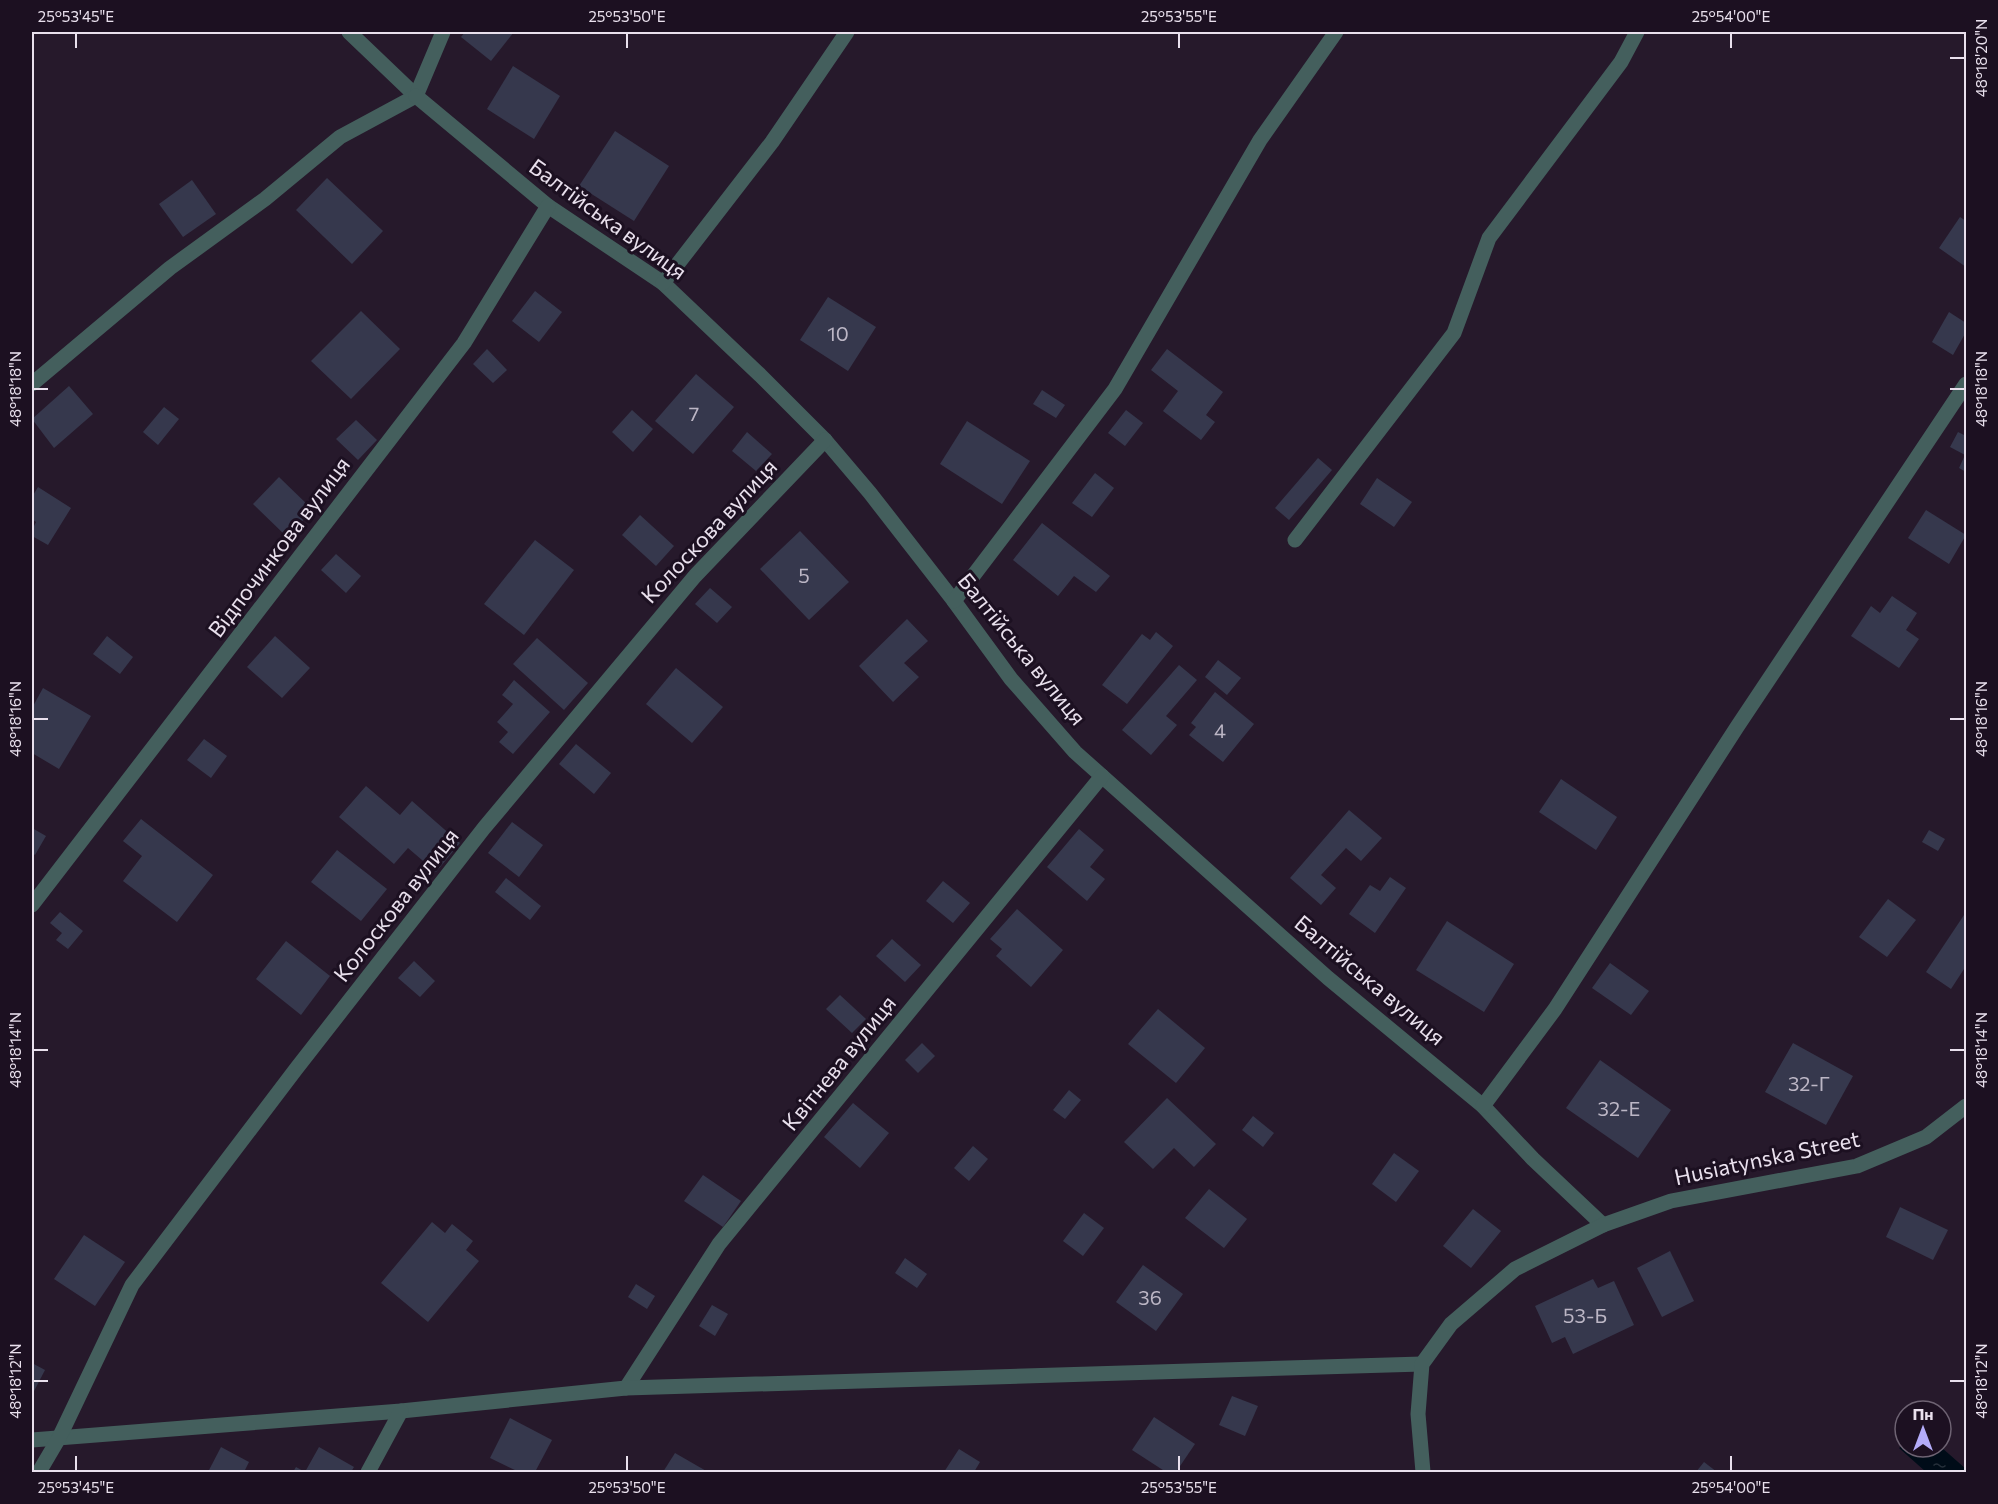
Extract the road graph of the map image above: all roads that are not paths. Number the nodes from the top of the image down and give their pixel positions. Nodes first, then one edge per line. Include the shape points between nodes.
1 (349, 32) edge
2 (443, 32) edge
3 (847, 32) edge
4 (1336, 32) edge
5 (1637, 32) edge
6 (416, 96) junction
7 (548, 206) junction
8 (663, 283) junction
9 (32, 384) edge
10 (1966, 384) edge
11 (825, 440) junction
12 (1295, 540) dead end
13 (954, 601) junction
14 (1102, 776) junction
15 (32, 905) edge
16 (1483, 1106) junction
17 (1966, 1106) edge
18 (1603, 1225) junction
19 (1422, 1364) junction
20 (626, 1388) junction
21 (401, 1411) junction
22 (59, 1438) junction
23 (32, 1440) edge
24 (39, 1473) edge
25 (368, 1473) edge
26 (1423, 1473) edge

1 - 6 street, Балтійська вулиця
2 - 6 street
3 - 8 street via 772,141
4 - 13 street via 1260,140 1115,389
5 - 12 street via 1621,62 1489,238 1454,333
6 - 7 street, Балтійська вулиця
6 - 9 street via 340,137 265,199 170,268
7 - 8 street, Балтійська вулиця
7 - 15 street, Відпочинкова вулиця via 464,343
8 - 11 street, Балтійська вулиця
10 - 16 street via 1555,1009
11 - 13 street, Балтійська вулиця
11 - 22 street, Колоскова вулиця via 695,576 484,828 296,1069 132,1285
13 - 14 street, Балтійська вулиця via 1011,679
14 - 16 street, Балтійська вулиця via 1328,978
14 - 20 street, Квітнева вулиця via 719,1244
16 - 18 street, Балтійська вулиця
17 - 18 street, Husiatynska Street via 1926,1137 1857,1166 1671,1201
18 - 19 street, Husiatynska Street via 1515,1269 1451,1324
19 - 20 street
19 - 26 street via 1418,1414
20 - 21 street
21 - 22 street
21 - 25 street
22 - 23 street
22 - 24 street, Колоскова вулиця

